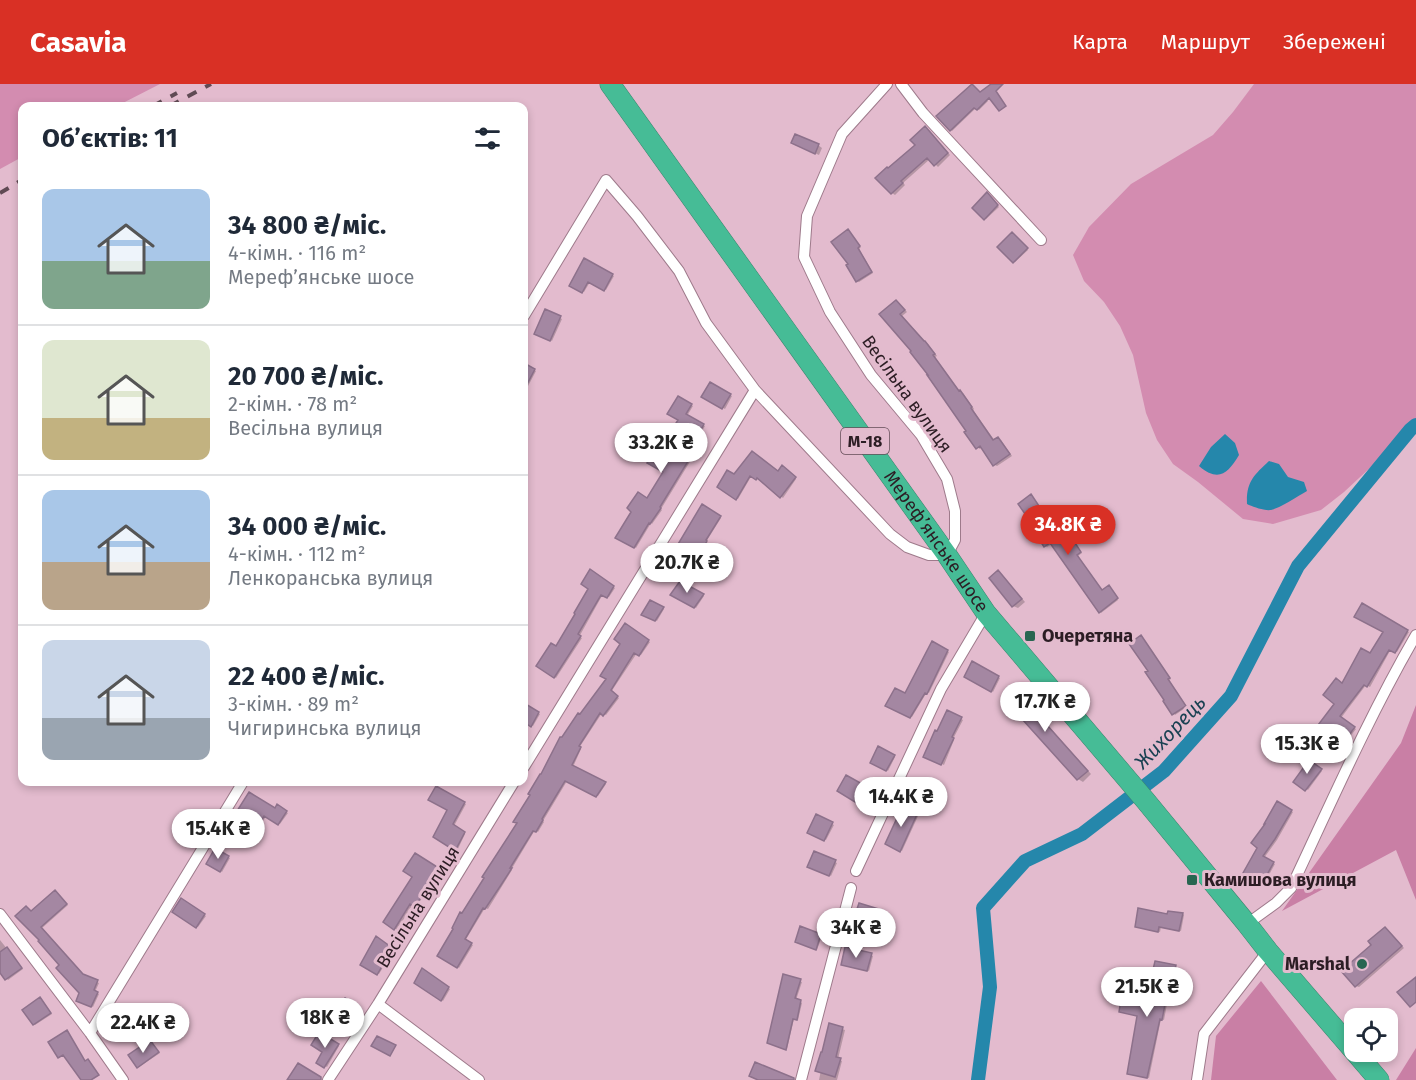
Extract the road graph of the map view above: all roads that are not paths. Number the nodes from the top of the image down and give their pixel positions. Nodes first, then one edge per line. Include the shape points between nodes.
1 (887, 84) edge
2 (901, 84) edge
3 (611, 86) edge
4 (1041, 240) dead end
5 (528, 309) edge
6 (755, 390) junction
7 (947, 555) junction
8 (986, 613) junction
9 (1416, 635) edge
10 (528, 760) edge
11 (241, 786) edge
12 (512, 786) edge
13 (856, 871) dead end
14 (851, 888) dead end
15 (0, 914) edge
16 (1247, 924) junction
17 (1268, 951) junction
18 (378, 1004) junction
19 (90, 1033) junction
20 (123, 1080) edge
21 (328, 1080) edge
22 (479, 1080) edge
23 (801, 1080) edge
24 (1197, 1080) edge
25 (1379, 1080) edge

1 - 7 street, Весільна вулиця via 842,134 807,216 804,257 830,312 871,375 921,435 947,479 955,511 955,540
2 - 4 street
3 - 7 highway, Мереф’янське шосе / М-18
5 - 6 street via 606,180 679,271 706,323
6 - 7 street via 890,534 907,547 929,555
6 - 10 street
7 - 8 highway, Мереф’янське шосе / М-18
8 - 13 street via 941,689
8 - 16 highway, Мереф’янське шосе / М-18
9 - 16 street via 1360,740 1291,888
11 - 19 street
12 - 18 street, Весільна вулиця
14 - 23 street
15 - 19 street
16 - 17 highway, М-18
17 - 24 street via 1204,1034
17 - 25 highway, М-18
18 - 21 street, Весільна вулиця
18 - 22 street
19 - 20 street

